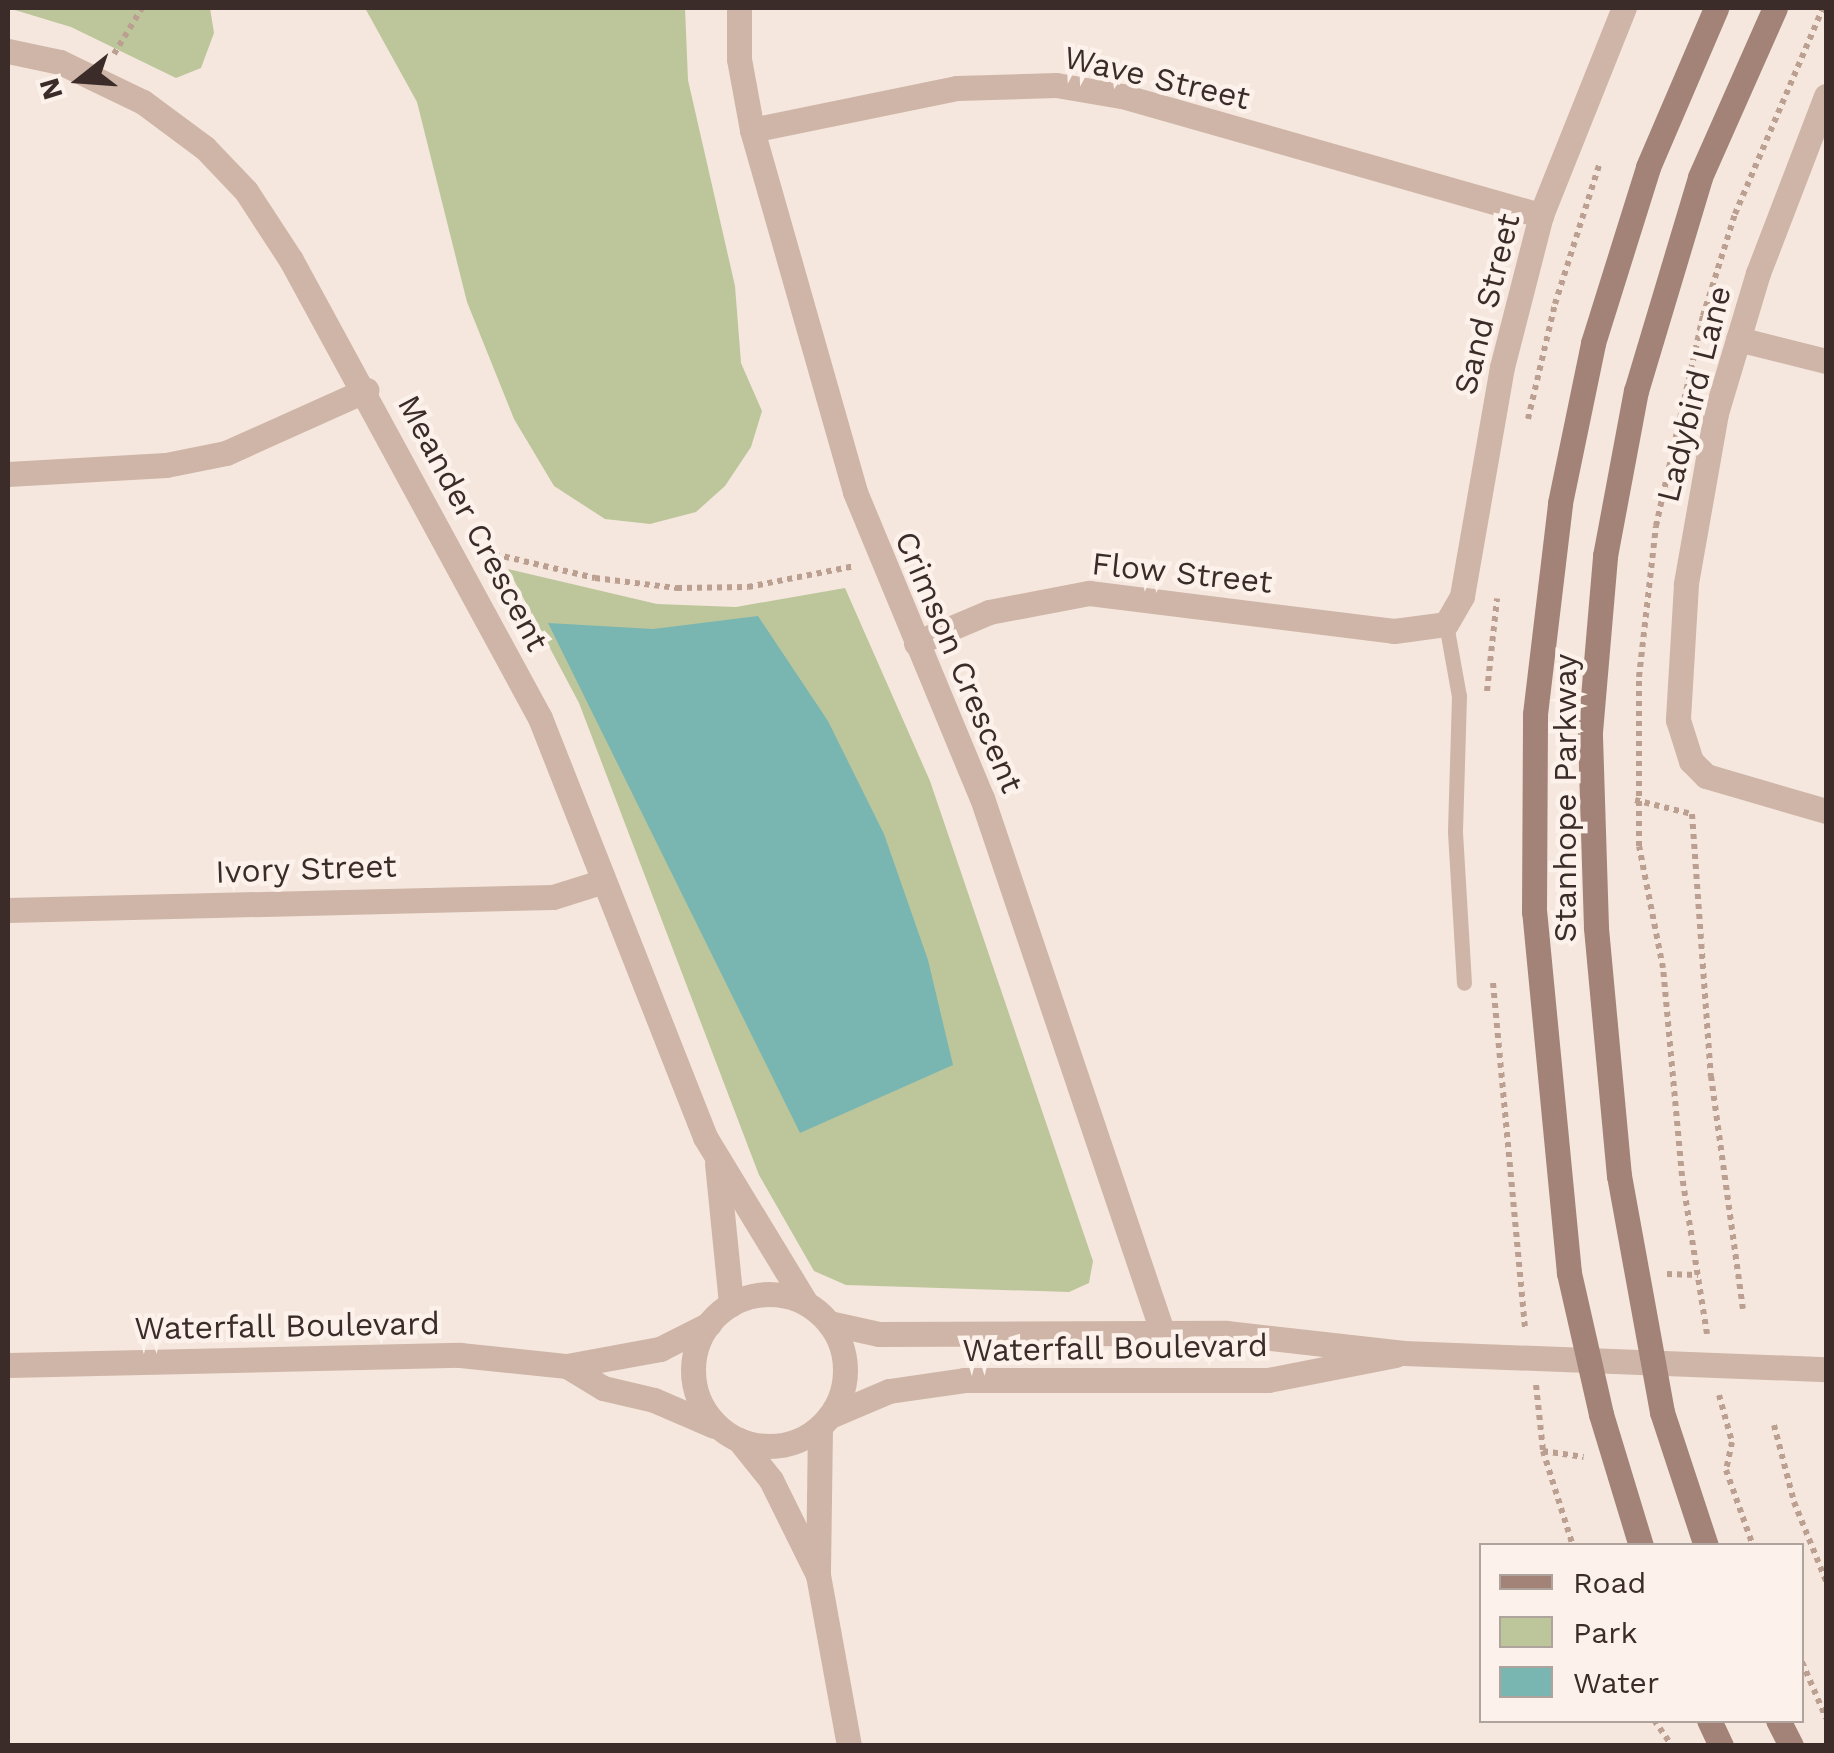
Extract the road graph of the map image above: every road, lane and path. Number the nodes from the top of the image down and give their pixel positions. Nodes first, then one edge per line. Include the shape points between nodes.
1 (142, 8) edge
2 (739, 8) edge
3 (1624, 8) edge
4 (1716, 8) edge
5 (1775, 8) edge
6 (8, 51) edge
7 (98, 81) junction
8 (1826, 96) edge
9 (752, 130) junction
10 (1541, 215) junction
11 (1738, 339) junction
12 (1826, 361) edge
13 (366, 390) junction
14 (8, 474) edge
15 (879, 560) junction
16 (458, 567) junction
17 (1446, 624) junction
18 (916, 643) junction
19 (1635, 800) dead end
20 (1826, 812) edge
21 (604, 881) junction
22 (8, 910) edge
23 (1464, 983) dead end
24 (717, 1163) junction
25 (1532, 1273) dead end
26 (1672, 1274) dead end
27 (1698, 1274) dead end
28 (806, 1303) junction
29 (1520, 1303) dead end
30 (732, 1304) junction
31 (1743, 1308) dead end
32 (829, 1323) junction
33 (709, 1324) junction
34 (1162, 1331) junction
35 (1404, 1352) junction
36 (1588, 1363) junction
37 (8, 1366) edge
38 (567, 1366) junction
39 (1652, 1366) junction
40 (1826, 1369) edge
41 (1542, 1412) dead end
42 (825, 1422) junction
43 (1725, 1425) dead end
44 (1774, 1425) dead end
45 (733, 1436) junction
46 (1543, 1451) junction
47 (1576, 1457) dead end
48 (1572, 1543) edge
49 (1640, 1543) edge
50 (1705, 1543) edge
51 (1752, 1543) edge
52 (818, 1575) junction
53 (1826, 1581) edge
54 (1804, 1667) edge
55 (1826, 1718) edge
56 (1656, 1723) edge
57 (1710, 1723) edge
58 (1780, 1723) edge
59 (848, 1746) edge
60 (1672, 1746) edge
61 (1721, 1746) edge
62 (1791, 1746) edge

1 - 7 path
2 - 9 street, Crimson Crescent via 739,60
3 - 10 street, Sand Street
4 - 36 main road, Stanhope Parkway via 1648,167 1593,343 1560,503 1540,658 1534,912 1569,1274
5 - 39 main road, Stanhope Parkway via 1700,178 1656,315 1620,462 1595,642 1590,806 1605,1046 1631,1264
6 - 7 street, Meander Crescent via 60,62
7 - 13 street, Meander Crescent via 143,102 206,148 246,191
8 - 11 street, Ladybird Lane via 1801,149
9 - 10 street, Wave Street via 957,88 1056,85 1122,96
9 - 15 street, Crimson Crescent
10 - 17 street, Sand Street via 1502,367 1462,596
11 - 12 street
11 - 20 street, Ladybird Lane via 1700,495 1678,720 1691,761 1706,776
13 - 14 street via 226,453 166,464
13 - 16 street, Meander Crescent
15 - 16 path via 785,582 715,588 634,584 487,550
15 - 18 street, Crimson Crescent
16 - 21 street, Meander Crescent via 540,718
17 - 18 street, Flow Street via 1394,631 1089,593 1002,609
17 - 23 lane via 1459,696 1455,832
18 - 34 street, Crimson Crescent via 982,798
19 - 31 path via 1692,814 1711,1076
21 - 22 street, Ivory Street via 553,897
21 - 24 street, Meander Crescent
24 - 28 street, Meander Crescent
24 - 30 street, Meander Crescent
25 - 29 path via 1520,1273
26 - 27 path
28 - 30 street via 776,1294
28 - 32 street
30 - 33 street
32 - 34 street, Waterfall Boulevard via 879,1334
32 - 42 street via 845,1362 842,1391
33 - 38 street, Waterfall Boulevard via 660,1350
33 - 45 street via 696,1352 695,1383 706,1412
34 - 35 street, Waterfall Boulevard
35 - 36 street, Waterfall Boulevard
35 - 42 street, Waterfall Boulevard via 1355,1368 1268,1380 948,1382 889,1391
36 - 39 street, Waterfall Boulevard
36 - 49 main road, Stanhope Parkway
37 - 38 street, Waterfall Boulevard via 460,1355
38 - 45 street, Waterfall Boulevard via 603,1388 680,1409
39 - 40 street, Waterfall Boulevard
39 - 50 main road, Stanhope Parkway
41 - 46 path
42 - 45 street via 781,1446
42 - 52 street
43 - 51 path via 1732,1442 1726,1470
44 - 53 path via 1794,1502
45 - 52 street via 772,1480
46 - 47 path
46 - 48 path
52 - 59 street
54 - 55 path
56 - 60 path
57 - 61 main road
58 - 62 main road

